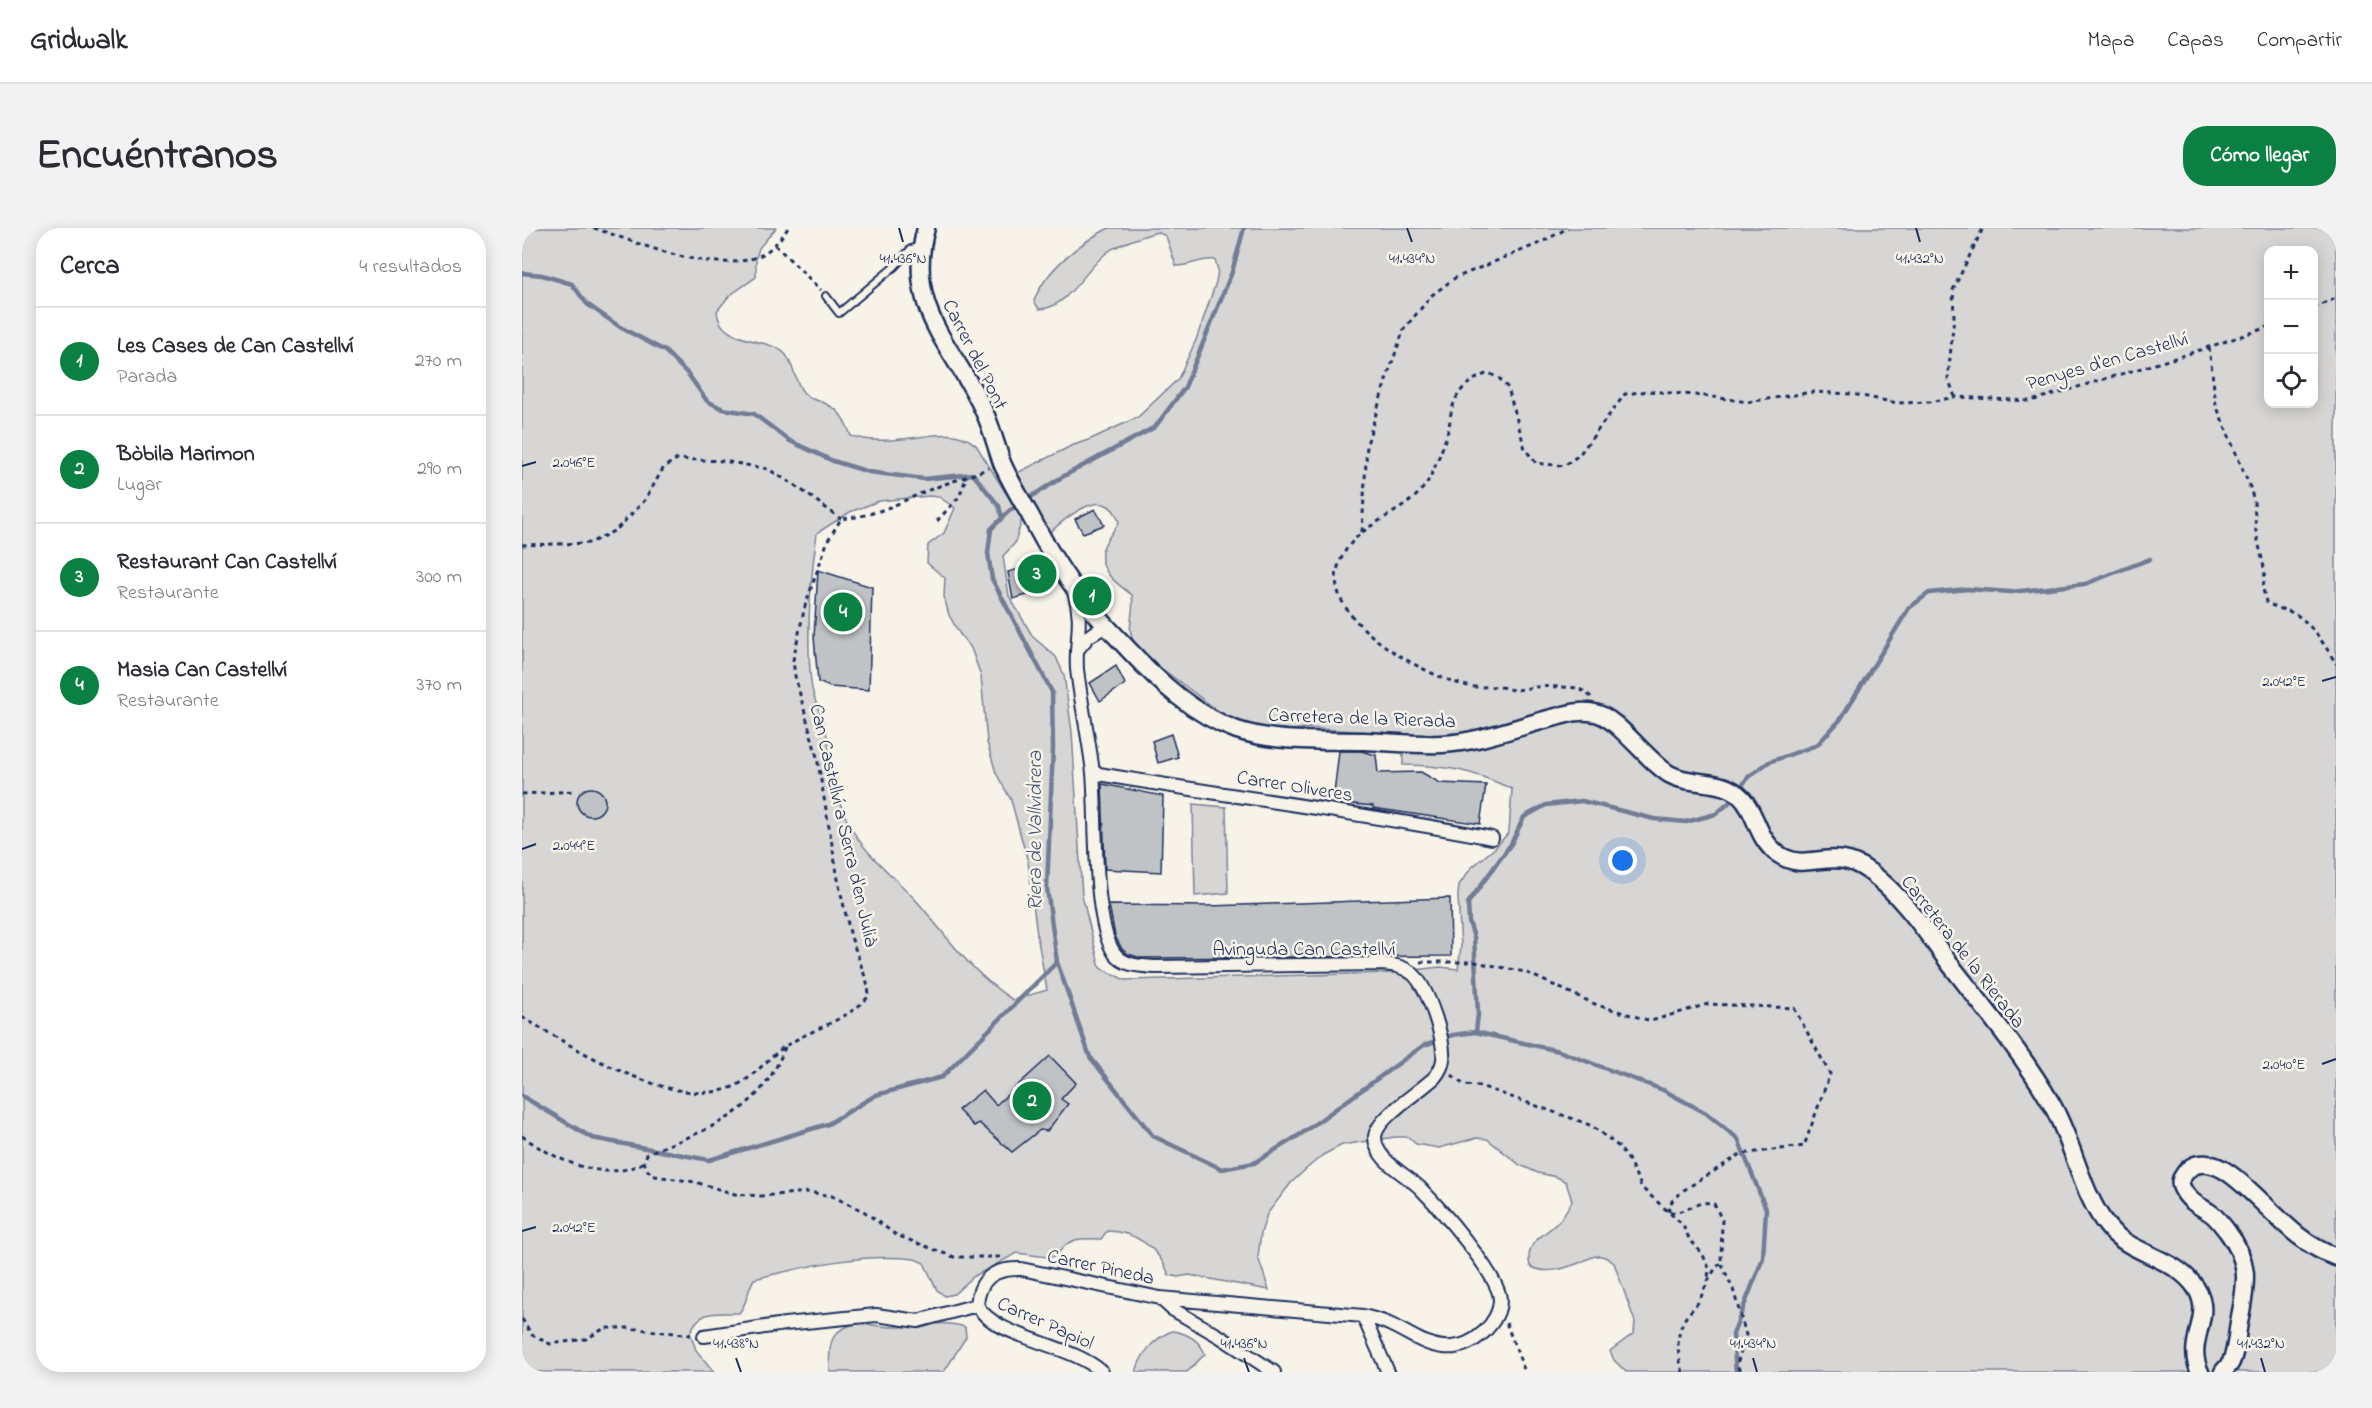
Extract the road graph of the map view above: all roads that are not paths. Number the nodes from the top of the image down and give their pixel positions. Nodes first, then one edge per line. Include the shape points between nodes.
1 (926, 228) edge
2 (922, 246) junction
3 (826, 296) road end
4 (1002, 463) joint
5 (1071, 584) junction
6 (1102, 623) junction
7 (1080, 633) junction
8 (1077, 652) junction
9 (1093, 773) junction
10 (1492, 838) dead end
11 (2336, 1257) edge
12 (1160, 1298) junction
13 (977, 1305) junction
14 (1363, 1316) junction
15 (1498, 1316) joint
16 (704, 1336) road end
17 (1101, 1372) edge
18 (1274, 1372) edge
19 (1388, 1372) edge
20 (2200, 1372) edge
21 (2223, 1372) edge

1 - 2 street, Carrer del Pont
2 - 3 lane via 911,249 839,313
2 - 4 street, Carrer del Pont via 919,271 926,301 948,349 983,408
4 - 5 street, Carretera de la Rierada
5 - 6 street, Carretera de la Rierada
5 - 7 street, Avinguda Can Castellví
6 - 7 street via 1088,623
6 - 8 street via 1084,639
6 - 20 street, Carretera de la Rierada via 1151,674 1180,697 1212,718 1257,734 1440,744 1469,741 1580,711 1601,714 1646,756 1684,782 1729,787 1744,799 1763,838 1783,858 1796,863 1843,858 1866,868 1914,916 2051,1102 2094,1205 2110,1230 2183,1275 2198,1290 2202,1321 2194,1356
7 - 8 street, Avinguda Can Castellví
8 - 9 street, Avinguda Can Castellví
9 - 10 street, Carrer Oliveres
9 - 15 street, Avinguda Can Castellví via 1100,899 1107,939 1122,960 1157,967 1400,965 1420,981 1443,1049 1441,1069 1384,1120 1375,1136 1376,1144 1383,1158 1429,1198 1486,1268 1497,1285
11 - 21 street via 2312,1247 2287,1228 2227,1172 2197,1163 2187,1169 2181,1187 2194,1204 2210,1212 2225,1228 2244,1260 2244,1297 2232,1361
12 - 13 street, Carrer Pineda via 1007,1268 985,1278
12 - 14 street, Carrer Pineda
12 - 18 street via 1172,1310
13 - 16 street via 918,1321 876,1315
13 - 17 street, Carrer Papiol via 997,1325 1081,1356
14 - 15 street, Carrer Pineda via 1445,1348 1473,1340
14 - 19 street

